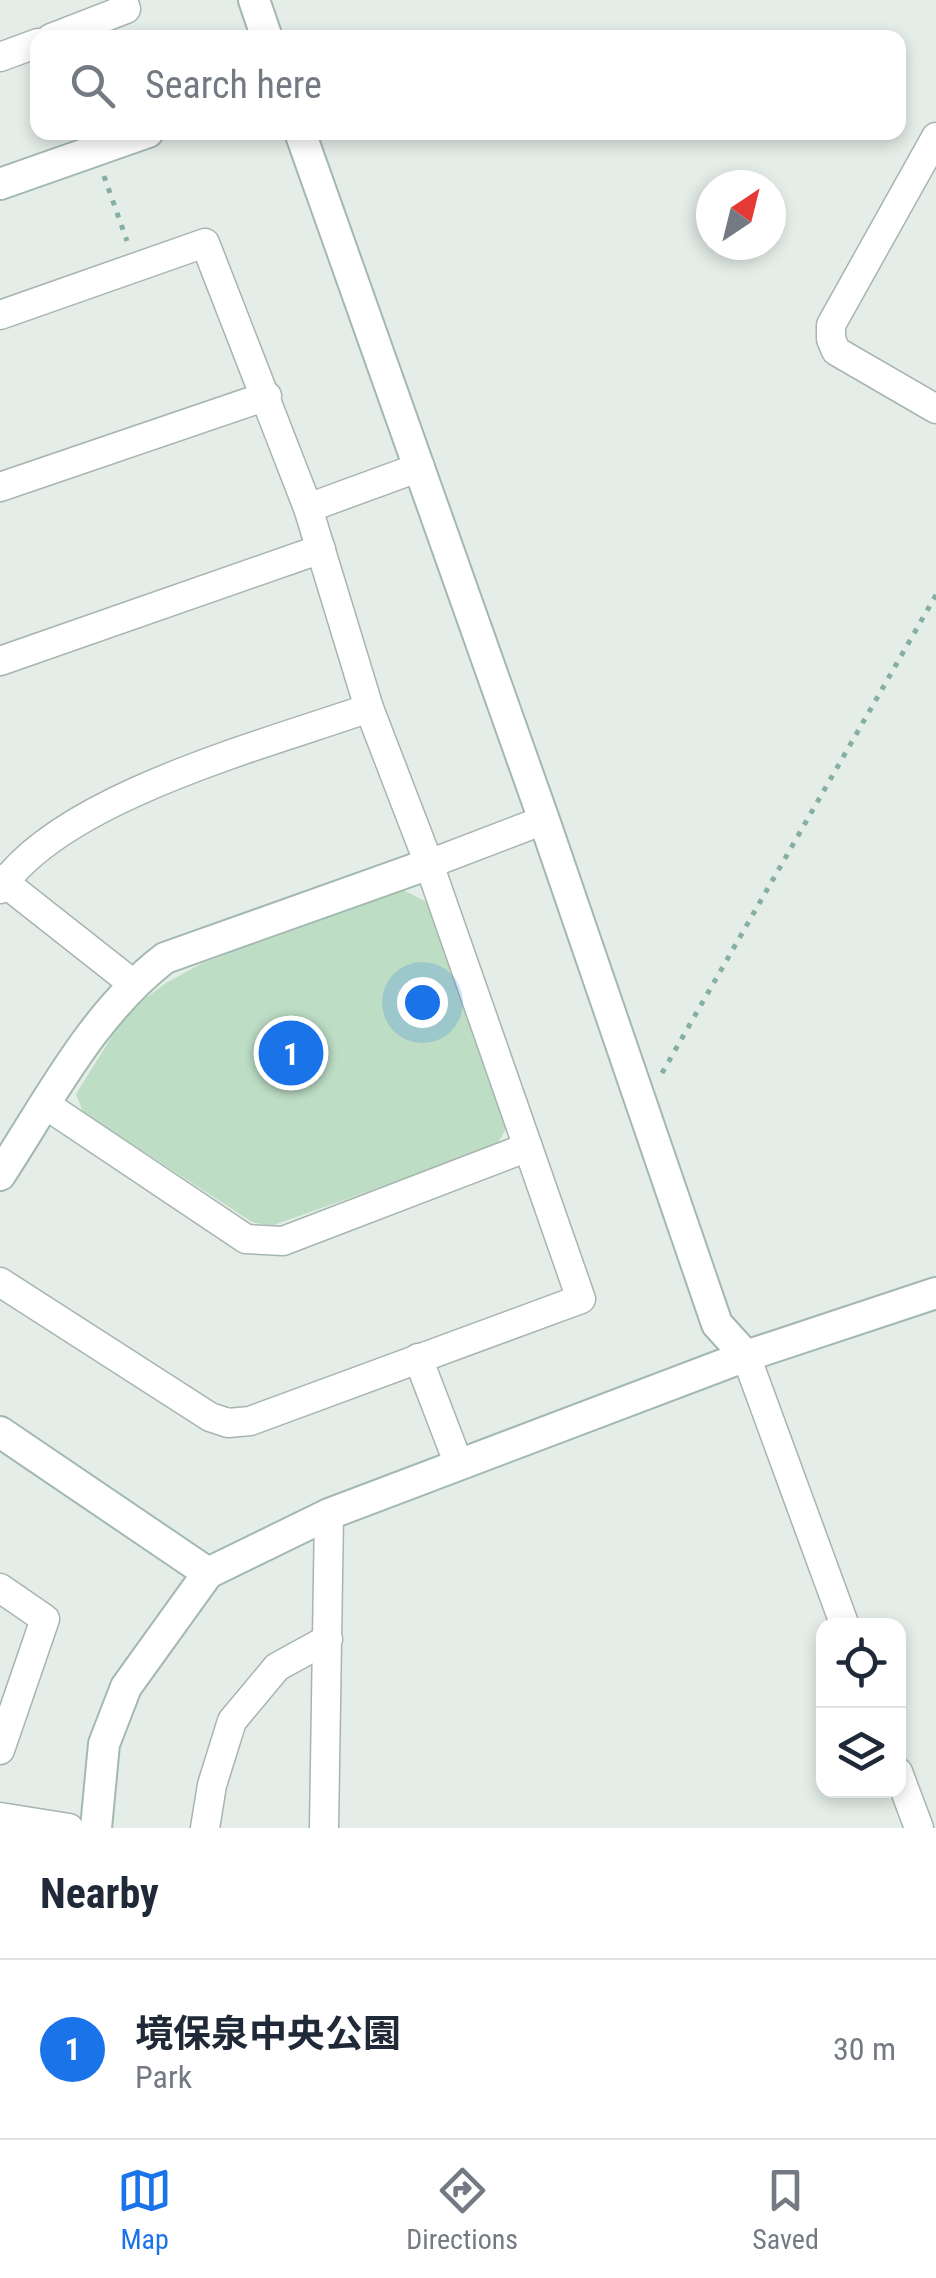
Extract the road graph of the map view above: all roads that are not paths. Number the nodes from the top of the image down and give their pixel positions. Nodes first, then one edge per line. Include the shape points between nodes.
1 (122, 0) edge
2 (254, 0) edge
3 (72, 30) edge
4 (264, 30) edge
5 (30, 46) edge
6 (0, 57) edge
7 (936, 137) edge
8 (124, 140) edge
9 (303, 140) edge
10 (0, 184) edge
11 (0, 315) edge
12 (267, 396) junction
13 (936, 409) edge
14 (420, 467) junction
15 (0, 487) edge
16 (308, 508) junction
17 (321, 549) junction
18 (0, 661) edge
19 (369, 708) junction
20 (544, 820) junction
21 (429, 864) junction
22 (2, 883) edge
23 (132, 983) junction
24 (46, 1105) junction
25 (528, 1147) junction
26 (0, 1175) edge
27 (0, 1282) edge
28 (936, 1293) edge
29 (746, 1356) junction
30 (418, 1358) junction
31 (0, 1432) edge
32 (459, 1465) junction
33 (329, 1514) junction
34 (208, 1573) junction
35 (0, 1588) edge
36 (842, 1618) edge
37 (328, 1639) junction
38 (0, 1750) edge
39 (906, 1793) edge
40 (0, 1817) edge
41 (69, 1828) edge
42 (96, 1828) edge
43 (205, 1828) edge
44 (324, 1828) edge
45 (919, 1828) edge

1 - 3 street via 126,9
2 - 4 street
5 - 6 street
7 - 13 street via 830,324 836,351
8 - 10 street
9 - 14 street
11 - 12 street via 205,243
12 - 15 street
12 - 16 street
14 - 16 street
14 - 20 street
16 - 17 street
17 - 18 street
17 - 19 street
19 - 21 street
19 - 22 street via 138,788 46,843
20 - 21 street
20 - 29 street via 717,1324
21 - 23 street via 165,958
21 - 25 street
22 - 23 street
23 - 24 street
24 - 25 street via 246,1238 282,1241
24 - 26 street
25 - 30 street via 581,1299
27 - 30 street via 228,1422 250,1421
28 - 29 street
29 - 32 street
29 - 36 street
30 - 32 street
31 - 34 street
32 - 33 street
33 - 34 street
33 - 37 street
34 - 42 street via 126,1687 104,1744
35 - 38 street via 45,1619
37 - 43 street via 277,1667 232,1721
37 - 44 street
39 - 45 street
40 - 41 street

